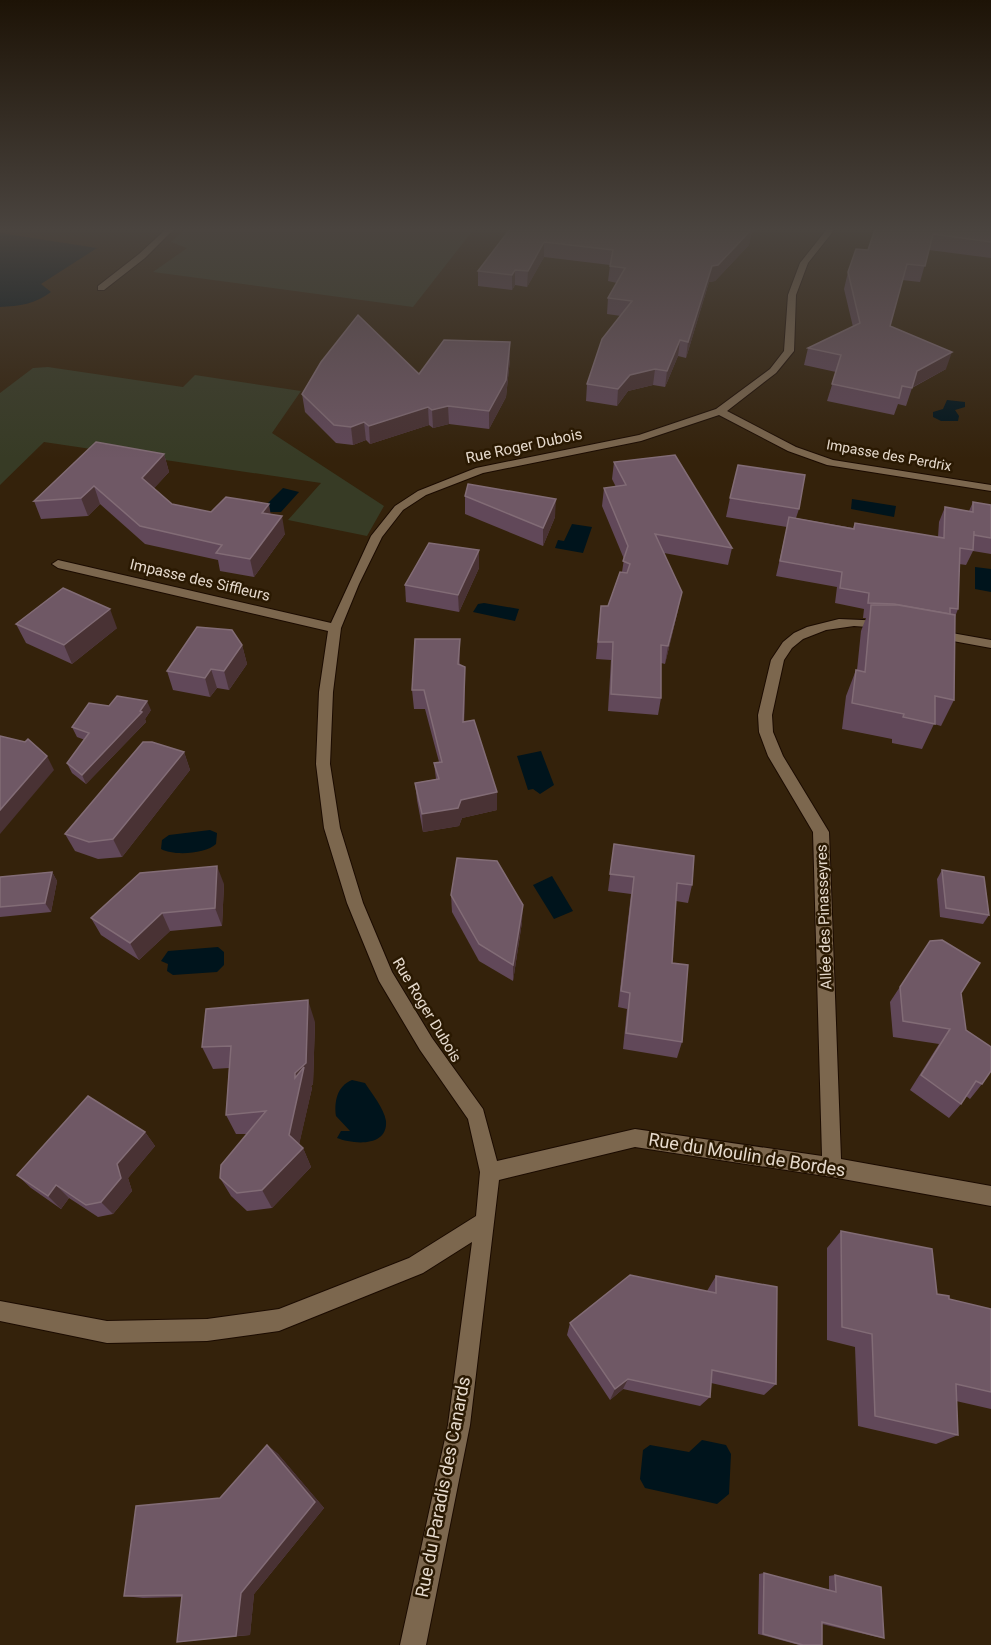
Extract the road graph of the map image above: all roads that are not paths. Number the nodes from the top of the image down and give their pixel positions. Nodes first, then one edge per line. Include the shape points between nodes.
1 (791, 306) edge
2 (720, 411) junction
3 (991, 488) edge
4 (58, 564) dead end
5 (335, 628) junction
6 (901, 628) edge
7 (924, 632) edge
8 (991, 644) edge
9 (832, 1167) junction
10 (490, 1172) junction
11 (991, 1196) edge
12 (485, 1222) junction
13 (0, 1311) edge
14 (413, 1645) edge

1 - 2 street, Rue Roger Dubois via 789,351 772,371
2 - 3 street, Impasse des Perdrix via 831,463
2 - 5 street, Rue Roger Dubois via 641,438 480,470 422,493 399,508 376,536
4 - 5 street, Impasse des Siffleurs
5 - 10 street, Rue Roger Dubois via 326,692 323,764 333,828 355,903 385,976 476,1115
6 - 9 street, Allée des Pinasseyres via 842,623 815,629 790,641 778,658 764,715 775,756 821,832
7 - 8 street
9 - 10 street, Rue du Moulin de Bordes via 634,1138
9 - 11 street, Rue du Moulin de Bordes
10 - 12 street
12 - 13 street via 416,1266 279,1320 207,1330 106,1332
12 - 14 street, Rue du Paradis des Canards via 459,1425

